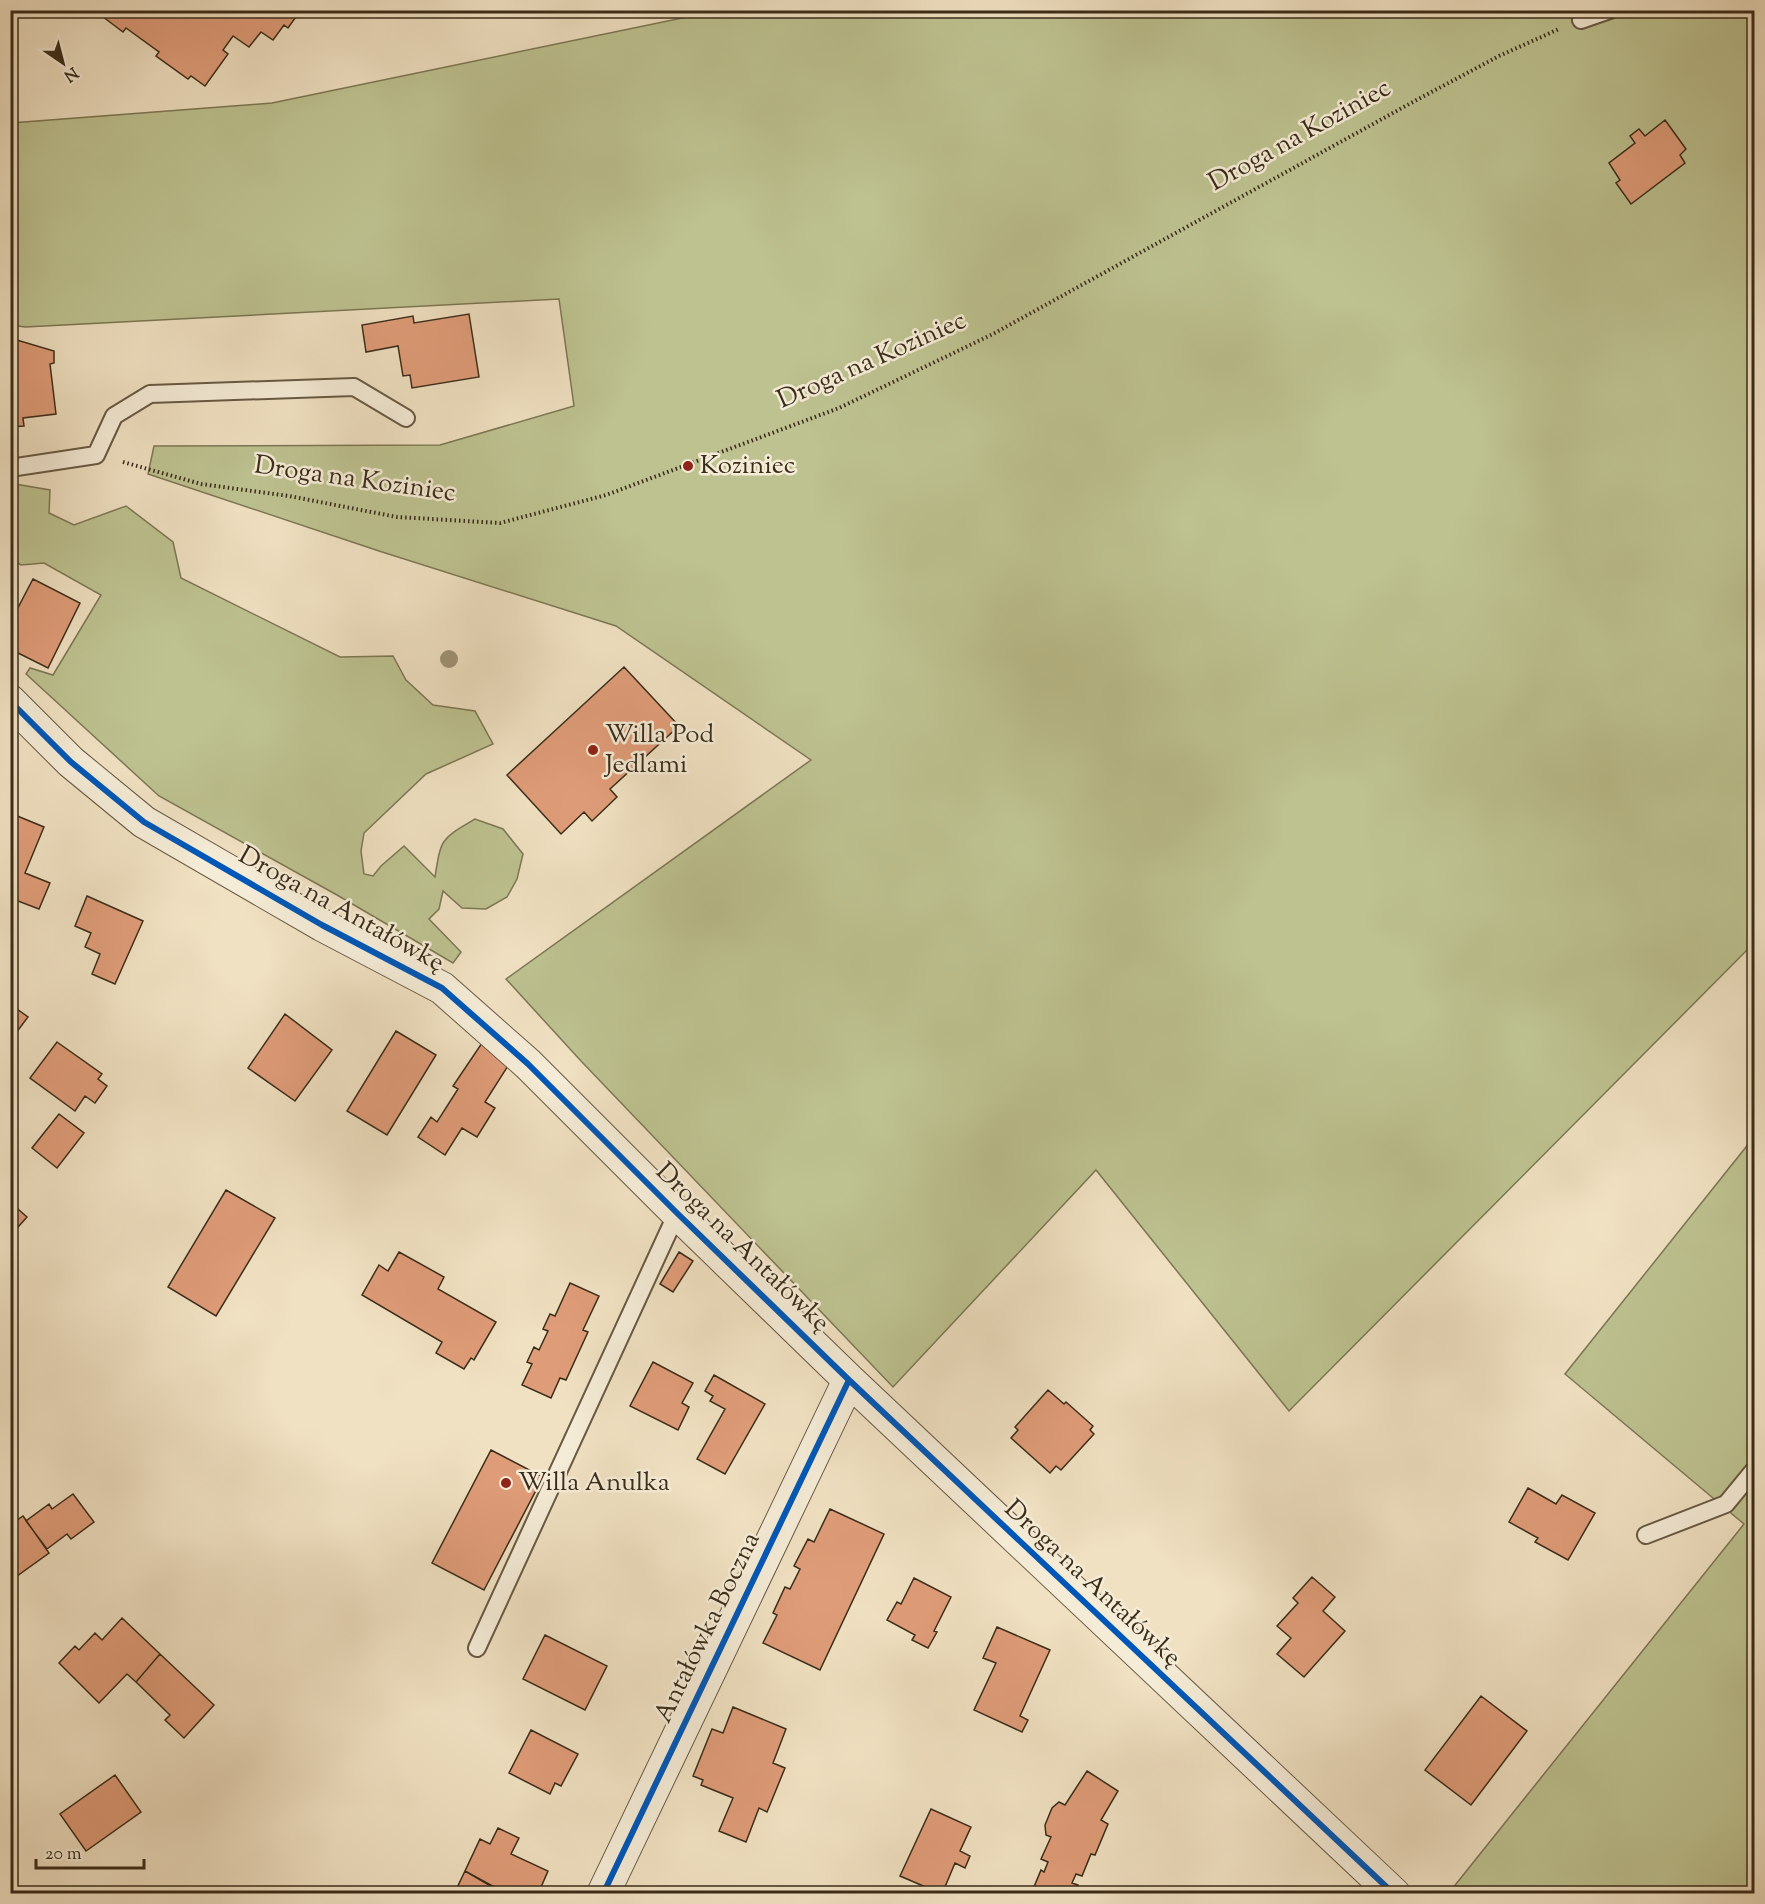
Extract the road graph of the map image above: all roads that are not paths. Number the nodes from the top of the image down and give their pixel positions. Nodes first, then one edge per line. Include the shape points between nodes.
1 (1610, 10) edge
2 (1581, 20) road end
3 (406, 418) dead end
4 (10, 468) edge
5 (10, 701) edge
6 (677, 1213) junction
7 (849, 1380) junction
8 (1755, 1470) edge
9 (1646, 1535) dead end
10 (477, 1648) dead end
11 (603, 1893) edge
12 (1394, 1893) edge

1 - 2 lane
3 - 4 lane via 354,387 150,394 114,416 96,455
5 - 6 street, Droga na Antałówkę via 71,762 144,822 322,925 442,988 528,1064
6 - 7 street, Droga na Antałówkę
6 - 10 lane
7 - 11 street, Antałówka Boczna
7 - 12 street, Droga na Antałówkę
8 - 9 lane via 1726,1504

